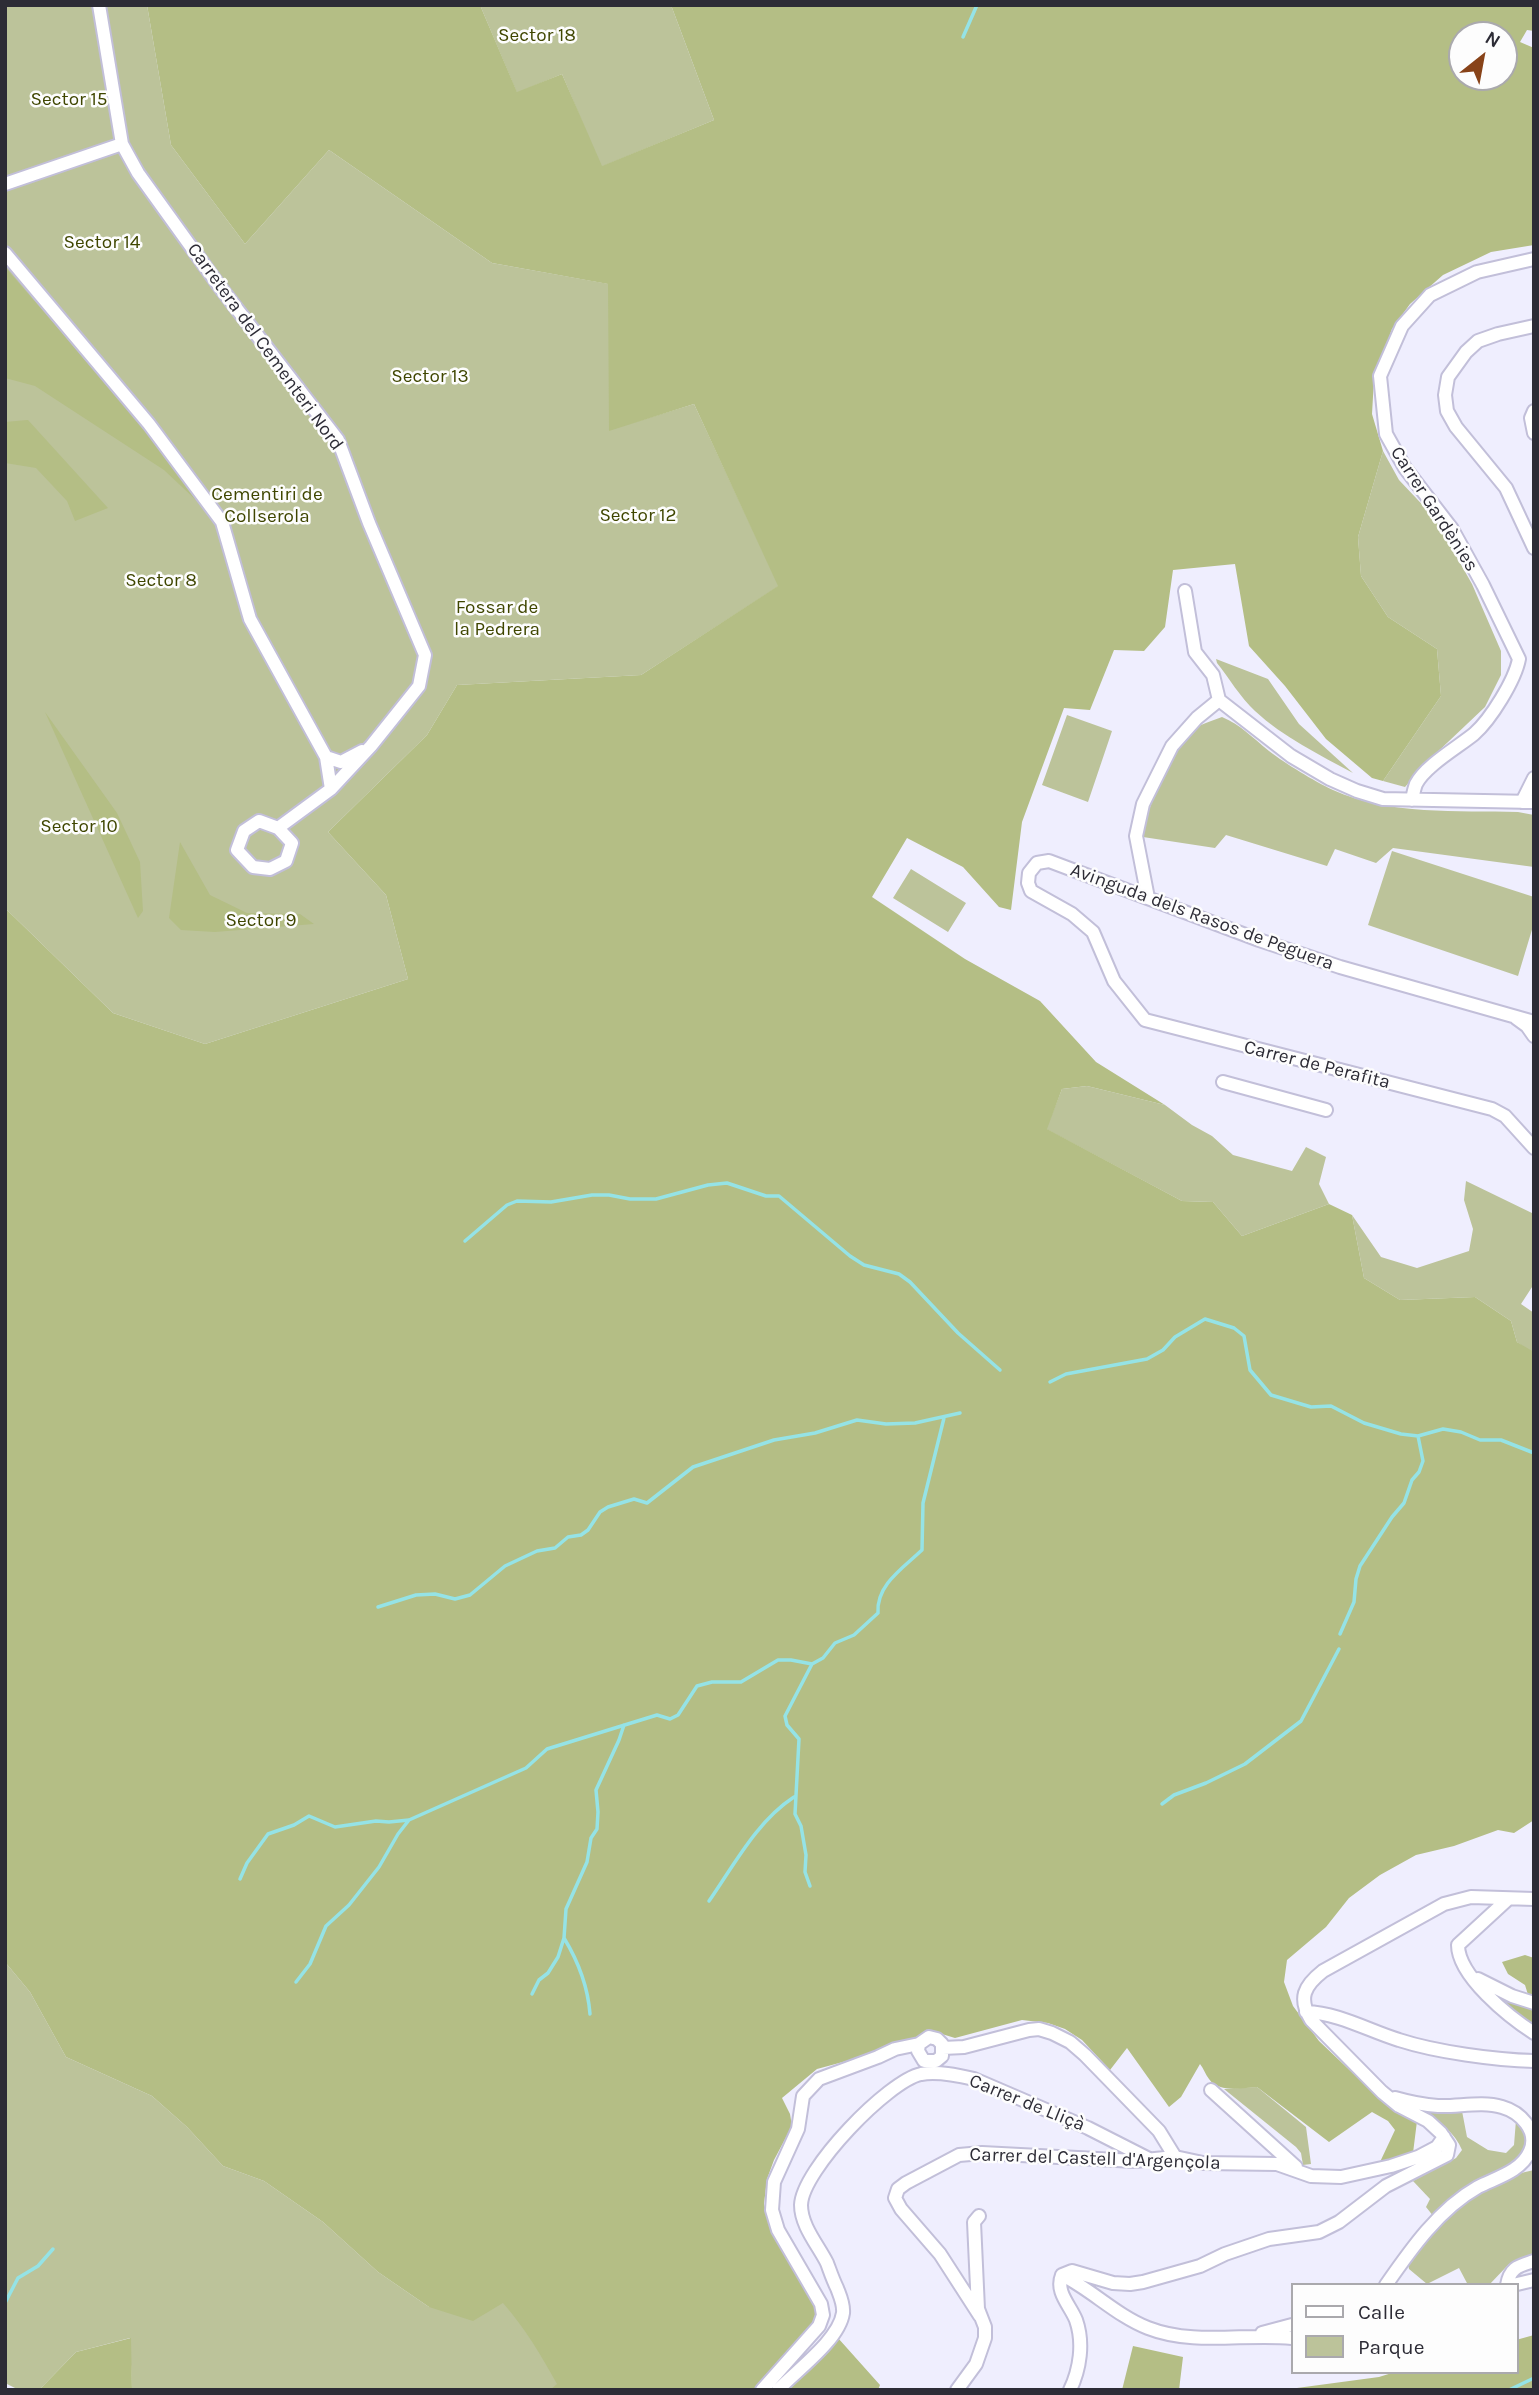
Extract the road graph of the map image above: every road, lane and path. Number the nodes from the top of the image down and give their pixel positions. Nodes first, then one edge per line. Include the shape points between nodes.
1 (99, 5) edge
2 (122, 145) junction
3 (5, 184) edge
4 (5, 253) edge
5 (1534, 259) edge
6 (1534, 326) edge
7 (1534, 411) edge
8 (1534, 433) edge
9 (1534, 548) edge
10 (1185, 591) dead end
11 (1219, 699) junction
12 (371, 746) junction
13 (326, 757) junction
14 (1534, 778) edge
15 (331, 789) junction
16 (1412, 800) junction
17 (1528, 802) edge
18 (278, 828) junction
19 (1148, 898) junction
20 (1110, 972) joint
21 (1511, 1014) junction
22 (1534, 1022) edge
23 (1534, 1036) edge
24 (1223, 1082) dead end
25 (1326, 1110) dead end
26 (1534, 1148) edge
27 (1508, 1899) junction
28 (1534, 1899) edge
29 (1471, 1976) junction
30 (1534, 2003) edge
31 (1306, 2012) junction
32 (1534, 2033) edge
33 (943, 2048) junction
34 (921, 2053) junction
35 (1534, 2061) edge
36 (921, 2074) junction
37 (1210, 2090) dead end
38 (1382, 2092) junction
39 (1444, 2137) junction
40 (1175, 2158) junction
41 (1149, 2159) junction
42 (1311, 2176) junction
43 (979, 2216) dead end
44 (1534, 2260) edge
45 (1062, 2275) junction
46 (1387, 2283) edge
47 (1508, 2283) edge
48 (980, 2316) junction
49 (1290, 2326) edge
50 (1252, 2336) junction
51 (1290, 2338) edge
52 (762, 2390) edge
53 (778, 2390) edge
54 (957, 2390) edge
55 (1070, 2390) edge

1 - 2 street, Carretera del Cementeri Nord
2 - 3 street
2 - 12 street, Carretera del Cementeri Nord via 220,287 338,440 348,463 425,655 419,686
4 - 13 street via 149,424 222,522 250,619
5 - 16 street, Carrer Gardènies via 1477,272 1430,295 1402,326 1380,376 1386,434 1405,468 1452,528 1519,659 1492,713 1477,732 1417,782
6 - 9 street via 1478,341 1448,377 1445,395 1456,428 1506,488
7 - 8 street
10 - 11 street via 1195,652 1213,676
11 - 16 street via 1291,756 1330,779 1382,799
11 - 19 street via 1172,746 1143,804 1136,836
12 - 13 street, Carretera del Cementeri Nord via 341,762
12 - 15 street, Carretera del Cementeri Nord
13 - 15 street
14 - 17 street
15 - 18 street, Carretera del Cementeri Nord
16 - 17 street
18 - 18 street via 292,843 286,861 270,869 253,867 237,850 244,831 259,821
19 - 20 street, Avinguda dels Rasos de Peguera via 1049,861 1037,863 1031,870 1031,891 1093,932
19 - 21 street, Avinguda dels Rasos de Peguera via 1340,967
20 - 26 street, Carrer de Perafita via 1145,1020 1492,1109 1505,1116
21 - 22 street, Avinguda dels Rasos de Peguera
21 - 23 street, Avinguda dels Rasos de Peguera
24 - 25 street, Carrer de Perafita
27 - 28 street
27 - 29 street via 1458,1945
27 - 31 street via 1471,1897 1444,1904 1345,1958 1310,1982
29 - 30 street
29 - 32 street
31 - 35 street via 1332,2015 1435,2049
31 - 38 street
33 - 34 street via 932,2063
33 - 34 street via 933,2037 925,2038
33 - 40 street via 1029,2030 1052,2033 1085,2055 1159,2131
34 - 36 street
34 - 52 street via 878,2057 820,2079 803,2096 798,2129 774,2182 772,2210 823,2315 819,2326
36 - 41 street, Carrer de Lliçà via 974,2079
36 - 53 street via 898,2086 864,2115 829,2151 810,2179 801,2204 804,2218 844,2311 838,2329
37 - 42 street via 1283,2157
38 - 39 street
38 - 46 street via 1428,2104 1501,2106 1520,2115 1532,2143 1530,2152 1513,2170 1469,2192 1446,2213 1409,2250
39 - 42 street, Carrer del Castell d'Argençola via 1437,2147 1391,2166 1341,2176
39 - 45 street via 1449,2145 1447,2155 1386,2186 1319,2232 1269,2239 1143,2282 1113,2283 1072,2271
40 - 41 street, Carrer del Castell d'Argençola
40 - 42 street, Carrer del Castell d'Argençola via 1277,2164
41 - 48 street, Carrer del Castell d'Argençola via 958,2155 898,2189 895,2198 901,2209 940,2254
43 - 48 street via 974,2222 974,2245
44 - 47 street via 1511,2271
45 - 50 street via 1150,2329 1191,2337
45 - 55 street via 1060,2287 1080,2343 1078,2370
48 - 54 street via 985,2343
49 - 50 street
50 - 51 street

